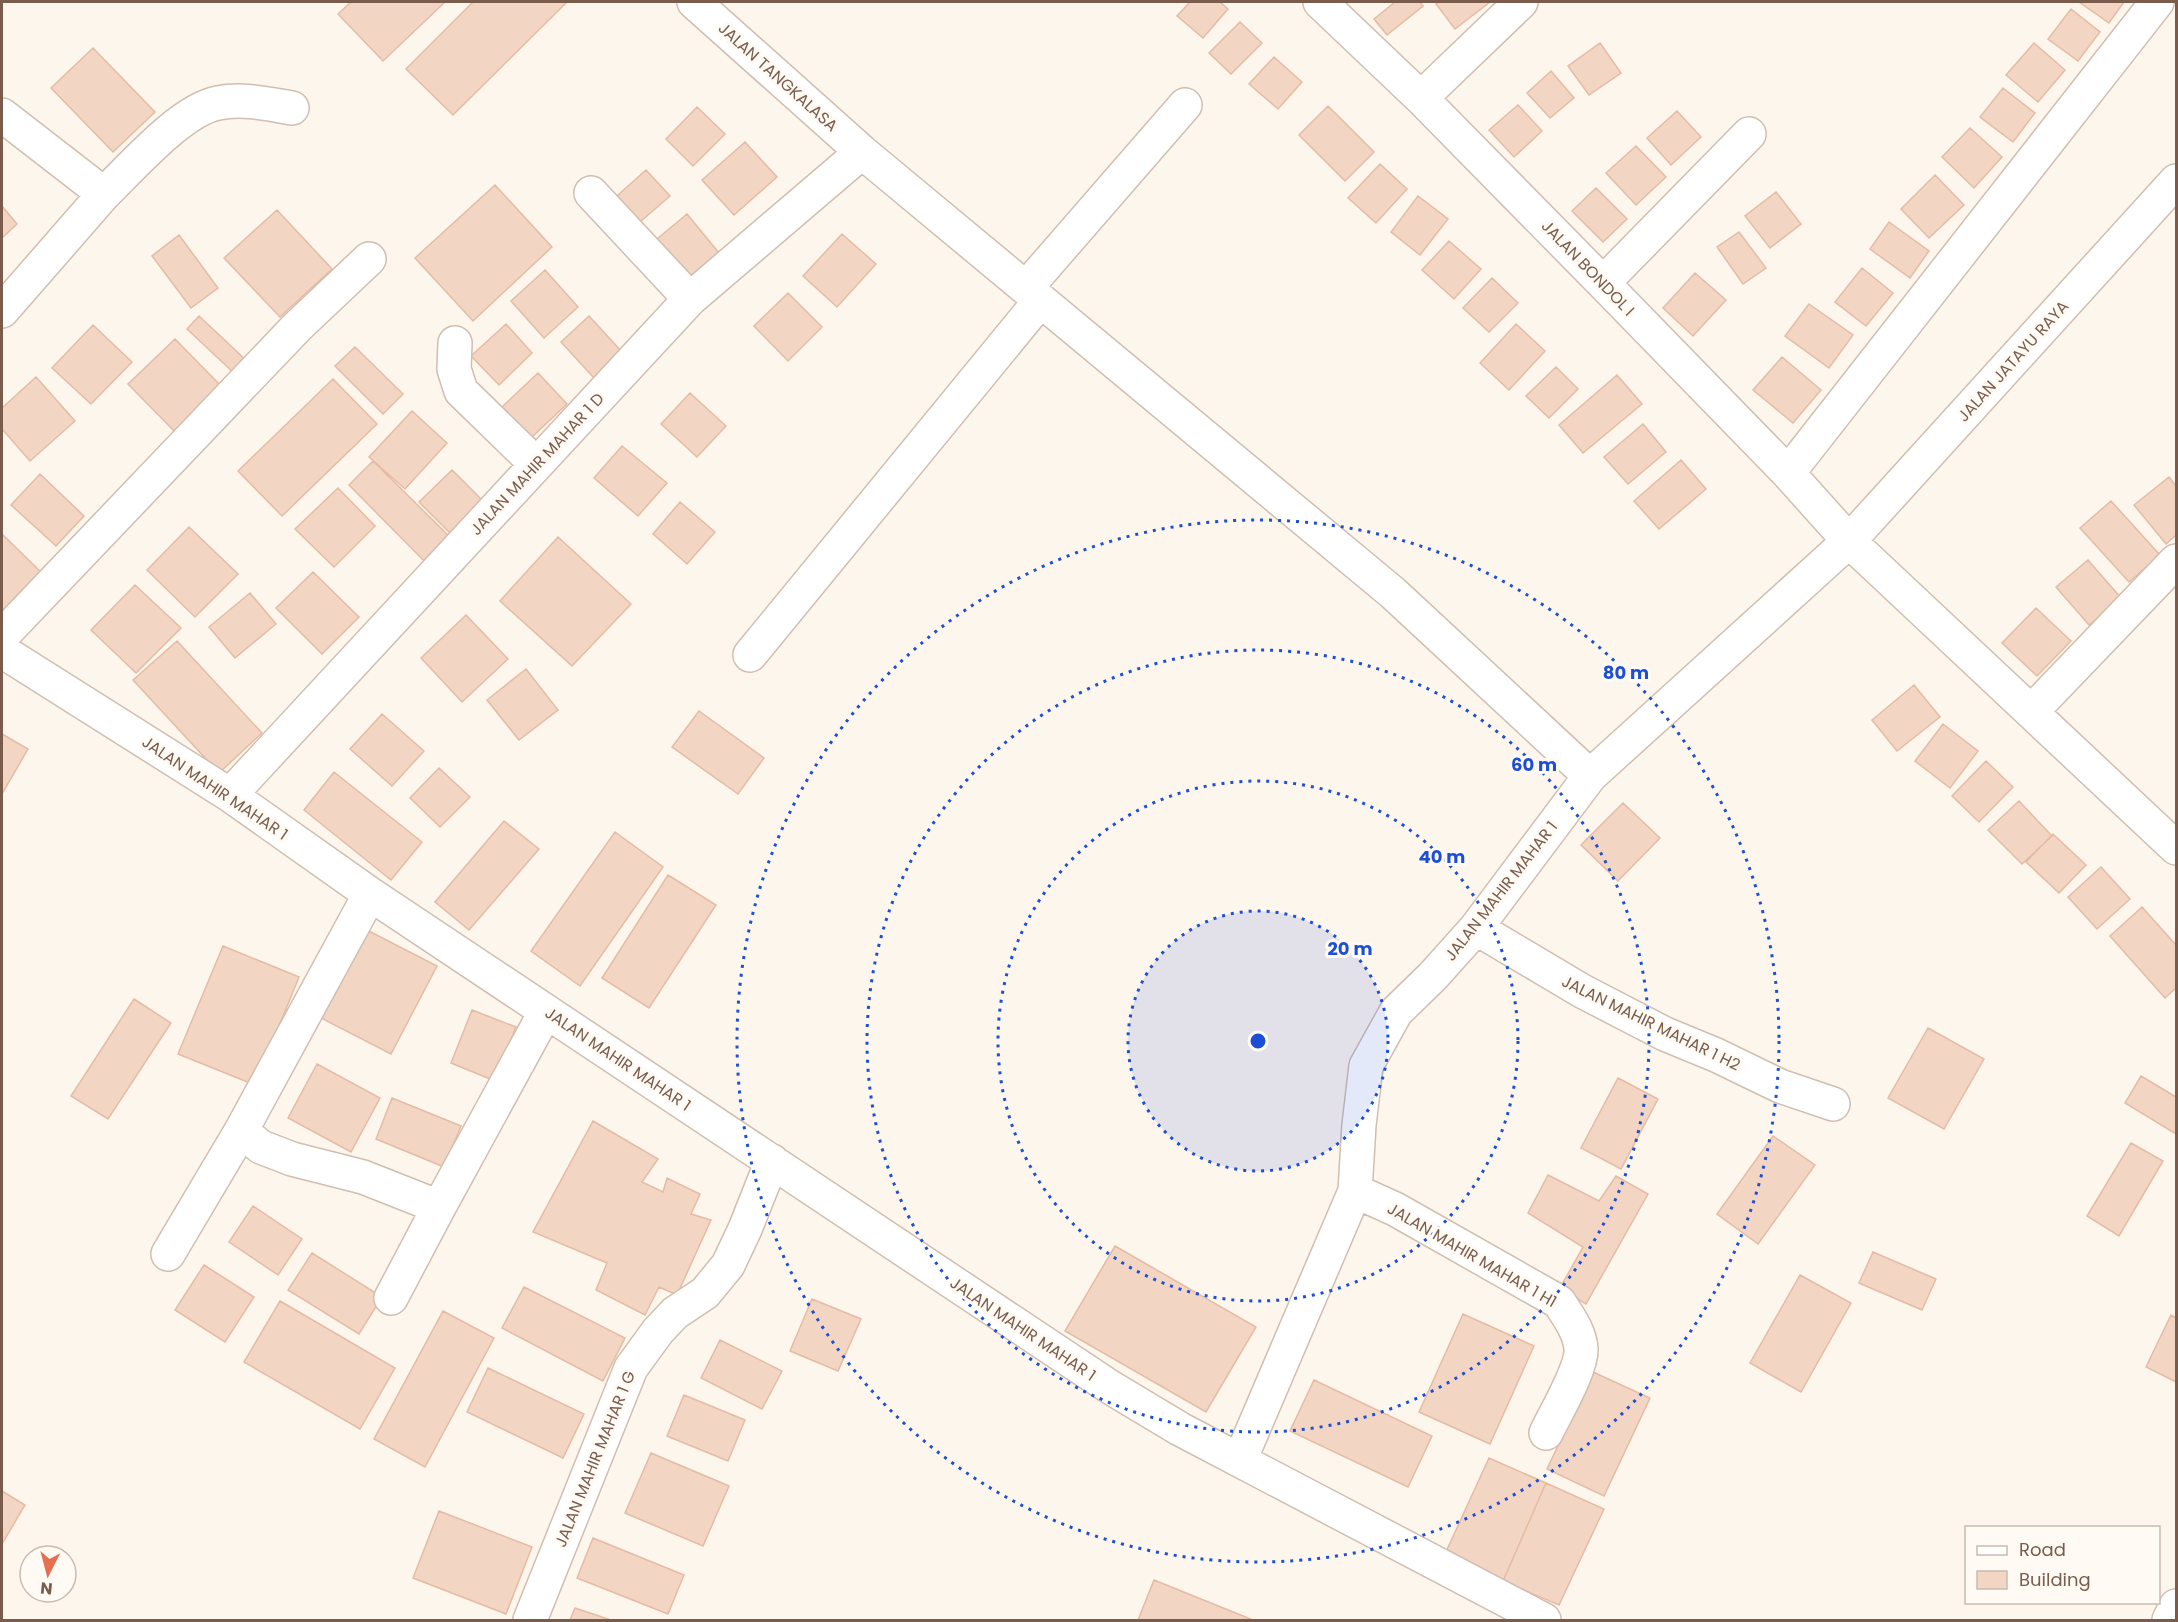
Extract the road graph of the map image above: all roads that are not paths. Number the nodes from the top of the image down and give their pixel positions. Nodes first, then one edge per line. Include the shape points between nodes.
1 (694, 2) edge
2 (1320, 2) edge
3 (1521, 2) edge
4 (2157, 2) edge
5 (1421, 98) junction
6 (1185, 105) dead end
7 (292, 108) dead end
8 (2, 115) edge
9 (1749, 134) dead end
10 (862, 152) junction
11 (2176, 181) edge
12 (591, 193) dead end
13 (104, 194) junction
14 (369, 259) dead end
15 (1603, 283) junction
16 (1033, 294) junction
17 (690, 299) junction
18 (2, 311) edge
19 (455, 343) dead end
20 (536, 464) junction
21 (1788, 473) junction
22 (1849, 541) junction
23 (2176, 561) edge
24 (2, 636) edge
25 (2, 651) edge
26 (750, 655) dead end
27 (2032, 711) junction
28 (1590, 776) junction
29 (230, 795) junction
30 (2176, 848) edge
31 (370, 894) junction
32 (1476, 928) junction
33 (546, 1011) junction
34 (1833, 1104) dead end
35 (241, 1131) junction
36 (772, 1161) junction
37 (1354, 1191) junction
38 (439, 1207) junction
39 (168, 1254) dead end
40 (391, 1298) dead end
41 (1546, 1433) dead end
42 (1240, 1460) junction
43 (2176, 1605) edge
44 (530, 1620) edge
45 (1544, 1620) edge
46 (2169, 1620) edge

1 - 10 street, JALAN TANGKALASA
2 - 5 street, JALAN BONDOL I
3 - 5 street
4 - 21 street
5 - 15 street, JALAN BONDOL I
6 - 16 street
7 - 13 street via 249,101 219,102 200,108
8 - 13 street
9 - 15 street
10 - 16 street, JALAN TANGKALASA
10 - 17 street, JALAN MAHIR MAHAR 1 D
11 - 22 street, JALAN JATAYU RAYA
12 - 17 street
13 - 18 street
14 - 24 street via 297,327
15 - 21 street, JALAN BONDOL I
16 - 26 street
16 - 28 street, JALAN TANGKALASA via 1394,593
17 - 20 street, JALAN MAHIR MAHAR 1 D
19 - 20 street via 454,369 461,391
20 - 29 street, JALAN MAHIR MAHAR 1 D
21 - 22 street, JALAN BONDOL I
22 - 27 street, JALAN BONDOL I
22 - 28 street, JALAN MAHIR MAHAR 1
23 - 27 street
25 - 29 street, JALAN MAHIR MAHAR 1
27 - 30 street, JALAN BONDOL I
28 - 32 street, JALAN MAHIR MAHAR 1
29 - 31 street, JALAN MAHIR MAHAR 1
31 - 33 street, JALAN MAHIR MAHAR 1
31 - 35 street
32 - 34 street, JALAN MAHIR MAHAR 1 H2 via 1582,991 1665,1034 1780,1086
32 - 37 street, JALAN MAHIR MAHAR 1 via 1396,1012 1366,1066
33 - 36 street, JALAN MAHIR MAHAR 1
33 - 38 street
35 - 38 street via 261,1147 292,1159 363,1177
35 - 39 street
36 - 42 street, JALAN MAHIR MAHAR 1 via 1110,1387
36 - 44 street, JALAN MAHIR MAHAR 1 G via 728,1265 705,1293 675,1313 658,1331 631,1368
37 - 41 street, JALAN MAHIR MAHAR 1 H1 via 1395,1209 1559,1302 1574,1324 1581,1350 1575,1373
37 - 42 street, JALAN MAHIR MAHAR 1
38 - 40 street
42 - 45 street, JALAN MAHIR MAHAR 1
43 - 46 street

